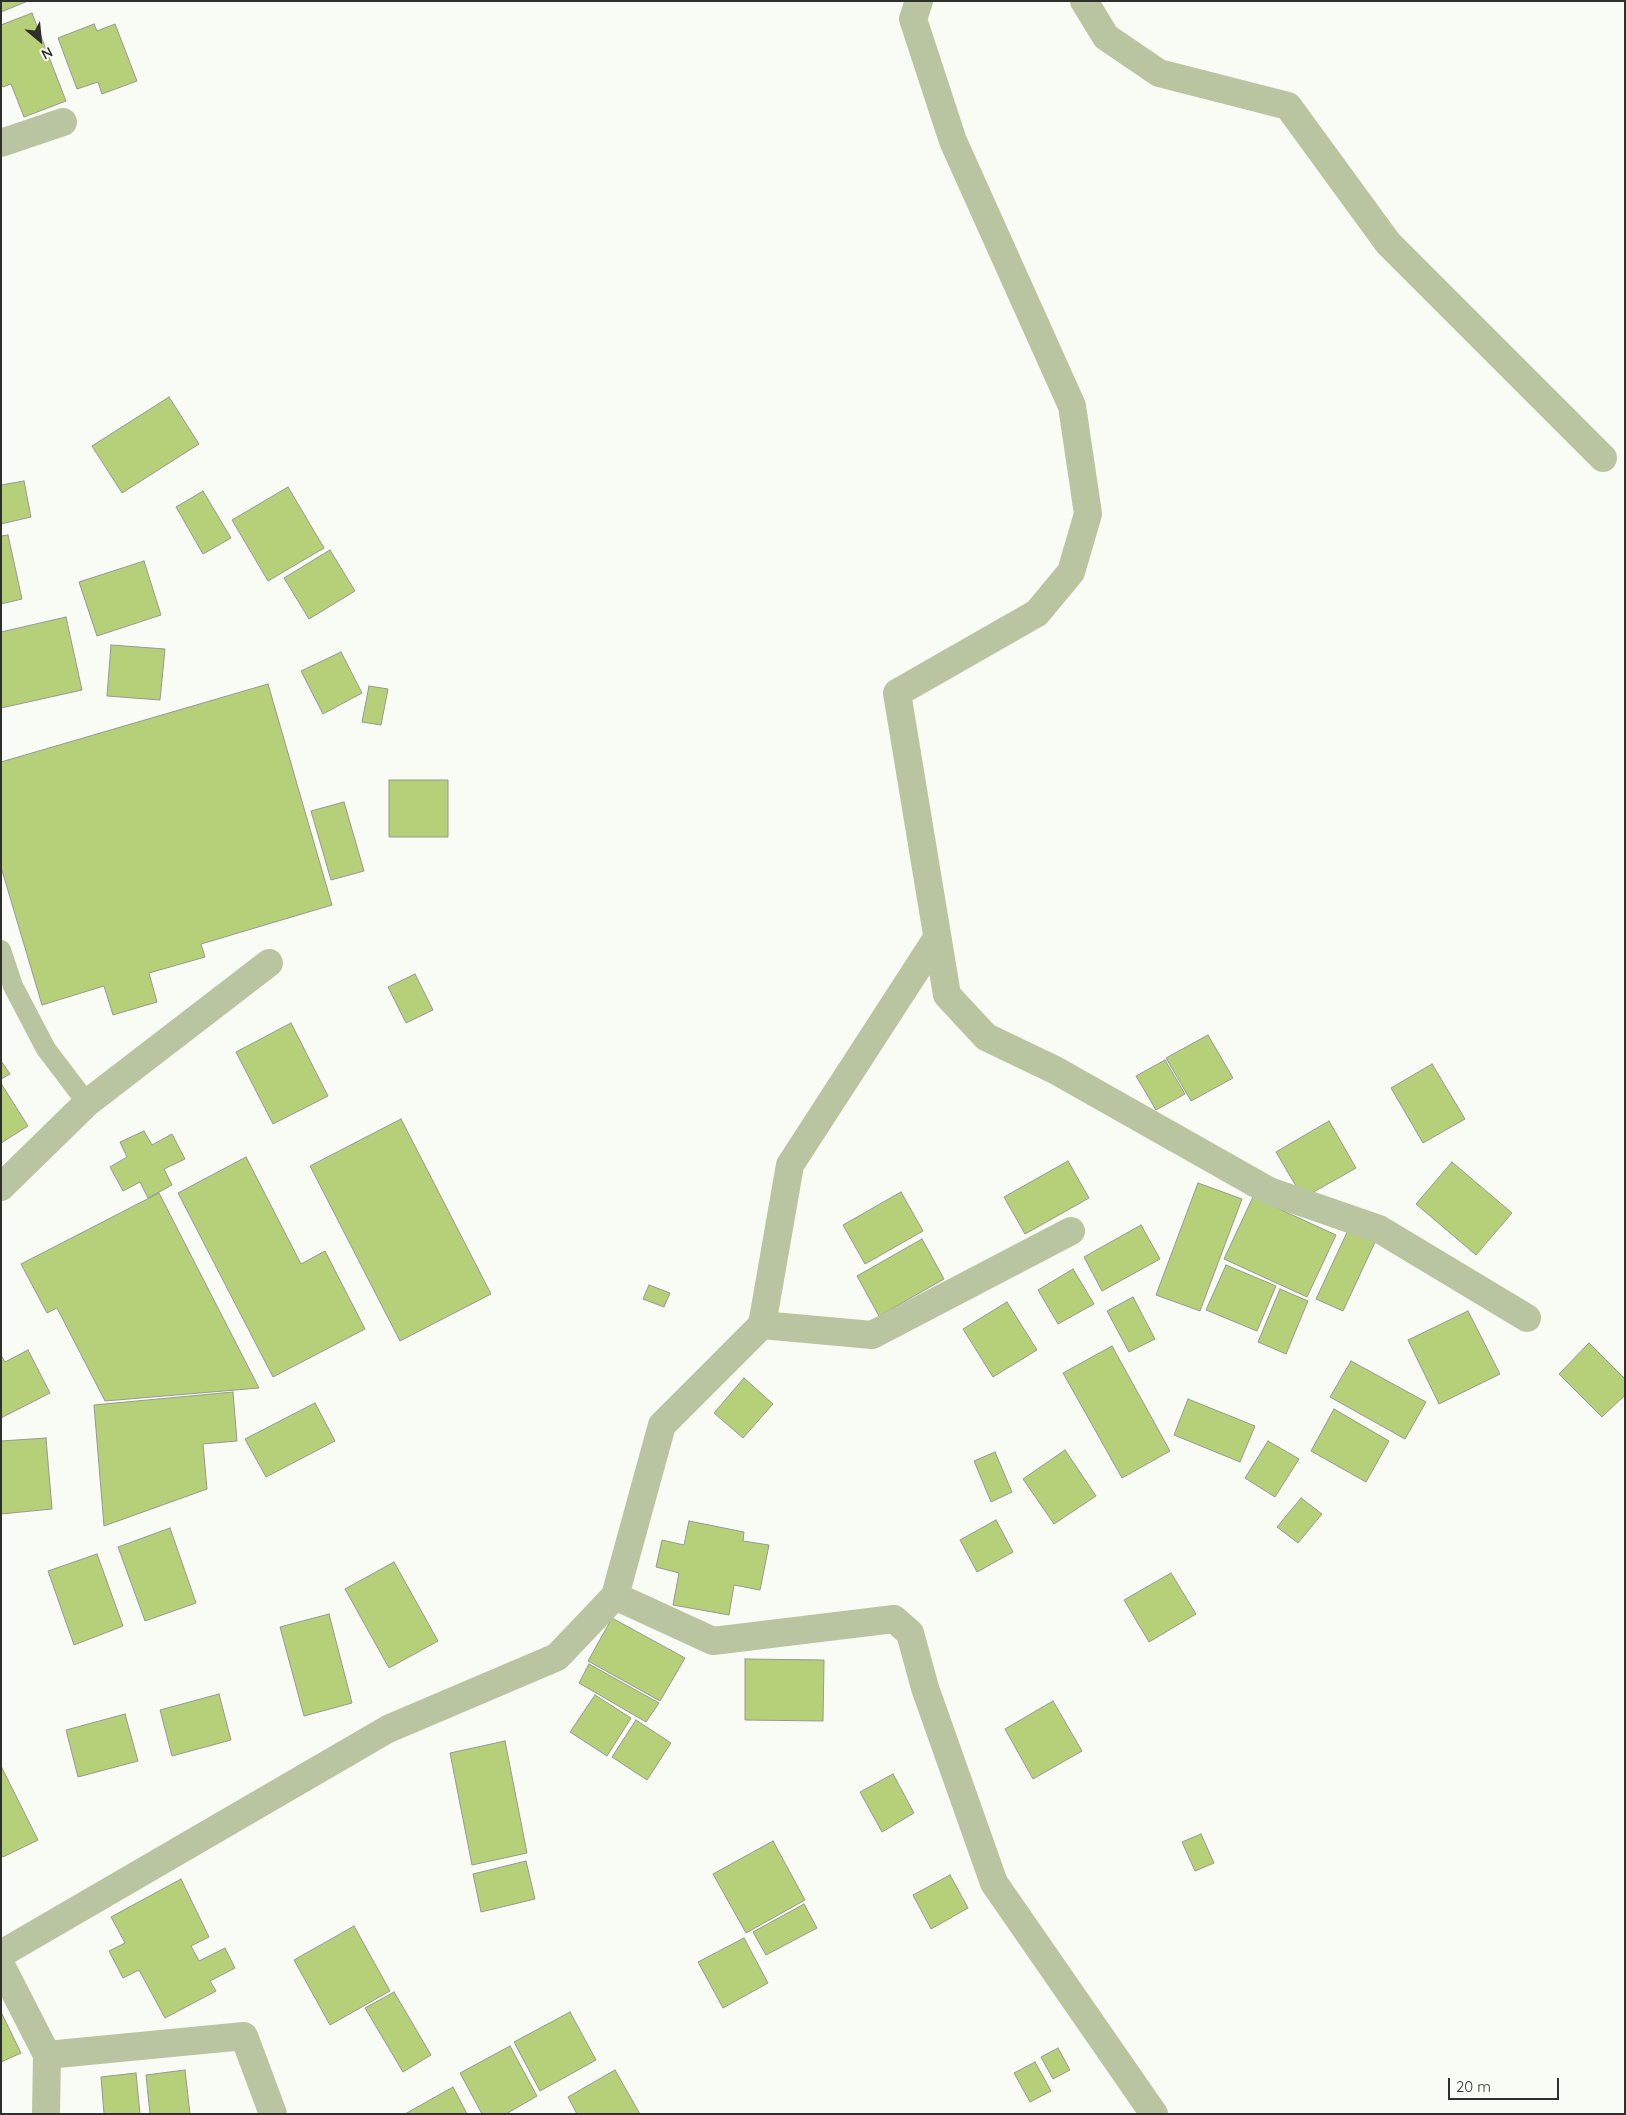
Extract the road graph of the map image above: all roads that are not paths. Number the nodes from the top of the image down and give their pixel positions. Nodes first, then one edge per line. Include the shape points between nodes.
1 (919, 1) edge
2 (1084, 1) edge
3 (63, 122) dead end
4 (1, 143) edge
5 (1603, 458) dead end
6 (937, 938) junction
7 (1, 950) edge
8 (268, 963) dead end
9 (87, 1103) junction
10 (1, 1186) edge
11 (1071, 1231) dead end
12 (1527, 1318) dead end
13 (762, 1325) junction
14 (614, 1596) junction
15 (1, 1954) edge
16 (1, 1964) edge
17 (47, 2056) junction
18 (46, 2114) edge
19 (273, 2114) edge
20 (1154, 2114) edge

1 - 6 street via 913,19 953,141 1072,406 1088,514 1071,572 1037,613 897,694
2 - 5 street via 1106,37 1159,73 1288,106 1388,243
3 - 4 street
6 - 12 street via 947,995 986,1037 1055,1070 1269,1191 1379,1229
6 - 13 street via 790,1165
7 - 9 lane via 12,986 46,1049
8 - 9 street
9 - 10 street
11 - 13 street via 872,1335
13 - 14 street via 662,1425
14 - 15 street via 557,1657 388,1728
14 - 20 street via 713,1641 894,1620 910,1633 925,1688 994,1882
16 - 17 street
17 - 18 street
17 - 19 street via 244,2036

